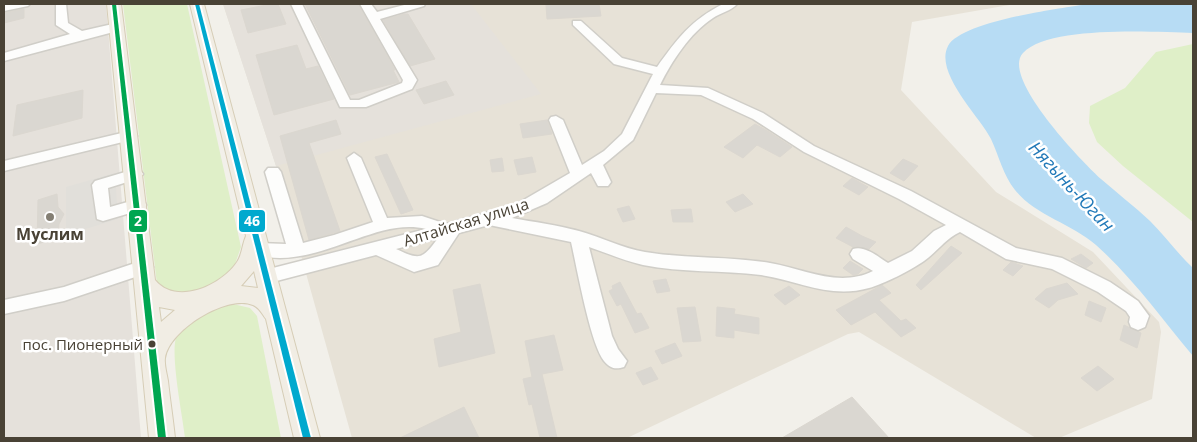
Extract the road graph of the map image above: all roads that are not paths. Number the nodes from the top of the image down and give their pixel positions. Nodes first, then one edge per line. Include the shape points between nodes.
1 (24, 4) edge
2 (61, 4) edge
3 (114, 4) edge
4 (197, 4) edge
5 (297, 4) edge
6 (366, 4) edge
7 (420, 4) edge
8 (731, 4) edge
9 (4, 8) edge
10 (373, 17) junction
11 (577, 23) dead end
12 (117, 27) junction
13 (80, 35) junction
14 (4, 57) edge
15 (660, 72) junction
16 (651, 89) junction
17 (556, 120) dead end
18 (130, 136) junction
19 (354, 158) dead end
20 (594, 163) junction
21 (4, 166) edge
22 (273, 172) dead end
23 (135, 174) junction
24 (578, 175) junction
25 (603, 182) dead end
26 (138, 205) junction
27 (489, 219) junction
28 (382, 225) junction
29 (960, 225) junction
30 (450, 230) junction
31 (578, 237) junction
32 (257, 242) junction
33 (377, 248) junction
34 (297, 251) junction
35 (859, 254) dead end
36 (887, 271) junction
37 (144, 275) junction
38 (265, 277) junction
39 (6, 305) edge
40 (275, 315) junction
41 (1138, 322) dead end
42 (153, 360) junction
43 (617, 361) dead end
44 (162, 438) edge
45 (307, 438) edge

1 - 9 lane
2 - 13 lane via 62,26
3 - 12 main road
4 - 32 main road
5 - 10 lane via 348,105 361,104 410,83
6 - 10 lane
7 - 10 lane
8 - 15 lane, Алтайская улица via 696,24
11 - 15 lane via 618,61
12 - 13 lane
12 - 18 main road
13 - 14 lane
15 - 16 lane, Алтайская улица
16 - 20 lane, Алтайская улица via 628,136
16 - 29 lane via 703,91 758,116 809,149
17 - 24 lane
18 - 21 lane
18 - 23 main road
19 - 28 lane
20 - 24 lane, Алтайская улица
20 - 25 lane
22 - 34 lane
23 - 26 main road
23 - 26 lane via 100,185 103,215
24 - 27 lane, Алтайская улица via 521,209
26 - 37 main road
27 - 30 lane, Алтайская улица
27 - 31 lane
28 - 30 lane via 410,220 429,222
28 - 34 lane
29 - 36 lane via 940,235 918,256
29 - 41 lane via 1012,254 1056,262 1104,287 1132,306 1140,316
30 - 33 lane, Алтайская улица
30 - 33 lane via 432,260 414,265
31 - 36 lane via 643,258 730,264 830,285 848,286 869,281
31 - 43 lane via 603,336 610,354
32 - 34 lane via 286,252
32 - 37 main road via 242,271 209,294 179,301 162,299 154,294
32 - 38 main road
33 - 38 lane, Алтайская улица
35 - 36 lane
37 - 39 lane
37 - 42 main road
38 - 40 main road
40 - 42 main road via 267,302 256,297 234,296 215,300 175,322 163,336
40 - 45 main road
42 - 44 main road

